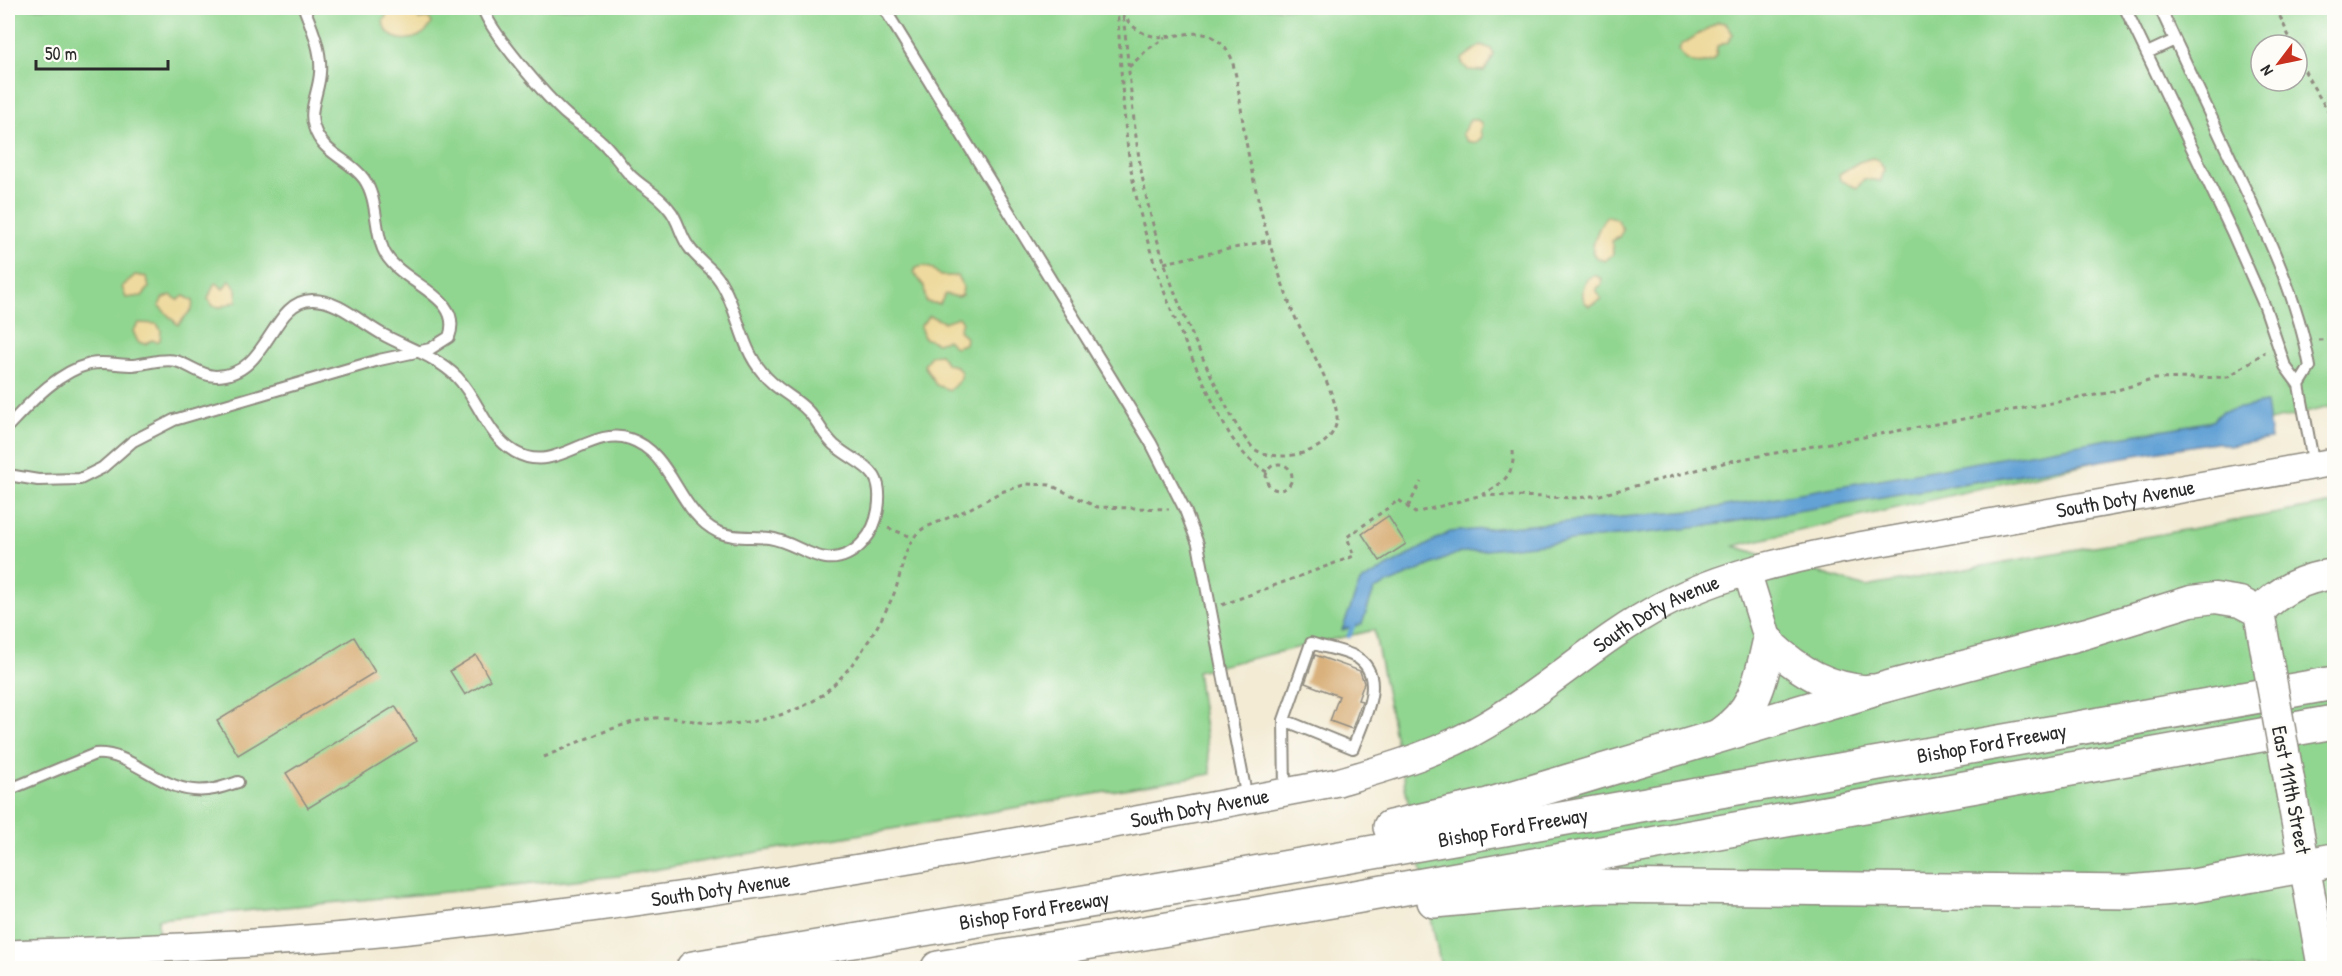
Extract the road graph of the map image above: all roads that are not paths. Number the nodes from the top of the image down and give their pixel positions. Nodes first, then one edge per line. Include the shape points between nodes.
1 (304, 8) edge
2 (483, 8) edge
3 (884, 8) edge
4 (2125, 8) edge
5 (2160, 8) edge
6 (2175, 39) junction
7 (2147, 53) junction
8 (418, 352) junction
9 (2299, 385) junction
10 (8, 426) edge
11 (2324, 464) edge
12 (8, 475) edge
13 (1747, 572) junction
14 (2334, 574) edge
15 (2259, 612) junction
16 (1769, 643) junction
17 (2334, 683) edge
18 (1870, 691) junction
19 (1284, 720) junction
20 (2334, 722) edge
21 (1717, 737) junction
22 (238, 782) dead end
23 (8, 790) edge
24 (1285, 792) junction
25 (1247, 799) junction
26 (2320, 862) edge
27 (1220, 879) junction
28 (1355, 897) junction
29 (8, 954) edge
30 (693, 969) edge
31 (938, 969) edge
32 (2323, 969) edge

1 - 8 lane via 321,60 312,115 317,135 330,152 368,185 383,249 393,265 441,300 450,314 449,337
2 - 8 lane via 489,25 548,96 602,142 674,214 688,247 722,283 751,358 765,377 808,411 830,441 873,473 880,489 876,522 855,550 836,558 825,558 779,540 713,530 692,512 650,451 629,438 603,438 552,458 526,457 496,435 456,376
3 - 25 lane via 1151,443 1185,510 1198,544 1212,609
4 - 7 lane
5 - 6 lane
6 - 7 lane
6 - 9 lane via 2275,253 2310,367
7 - 9 lane via 2232,232 2285,366
8 - 10 lane via 327,302 299,301 285,312 261,351 236,371 215,376 168,360 91,363 67,373
8 - 12 lane via 174,420 133,441 102,468 81,479 38,480
9 - 11 lane
11 - 13 street, South Doty Avenue via 1859,546
13 - 16 street
13 - 24 street, South Doty Avenue via 1664,604 1618,632 1520,704 1444,747 1409,762
14 - 15 main road via 2283,590
15 - 18 main road via 2240,602 2215,598 2191,601
15 - 26 main road, East 111th Street, bridge via 2290,785
16 - 18 main road via 1791,664 1819,680 1846,689
16 - 21 highway via 1750,706 1738,722
17 - 27 highway, Bishop Ford Freeway
18 - 21 highway
19 - 19 lane via 1311,643 1358,658 1369,672 1373,682 1371,701 1353,748
19 - 24 lane
20 - 28 highway, Bishop Ford Freeway
21 - 27 highway via 1488,805 1358,835
22 - 23 lane via 209,791 192,790 172,785 107,752
24 - 25 street, South Doty Avenue
25 - 29 street, South Doty Avenue via 797,879 444,926 224,944
26 - 28 highway via 2193,886 2130,892 1597,886 1419,902
26 - 32 main road, East 111th Street
27 - 30 highway, Bishop Ford Freeway
28 - 31 highway, Bishop Ford Freeway

